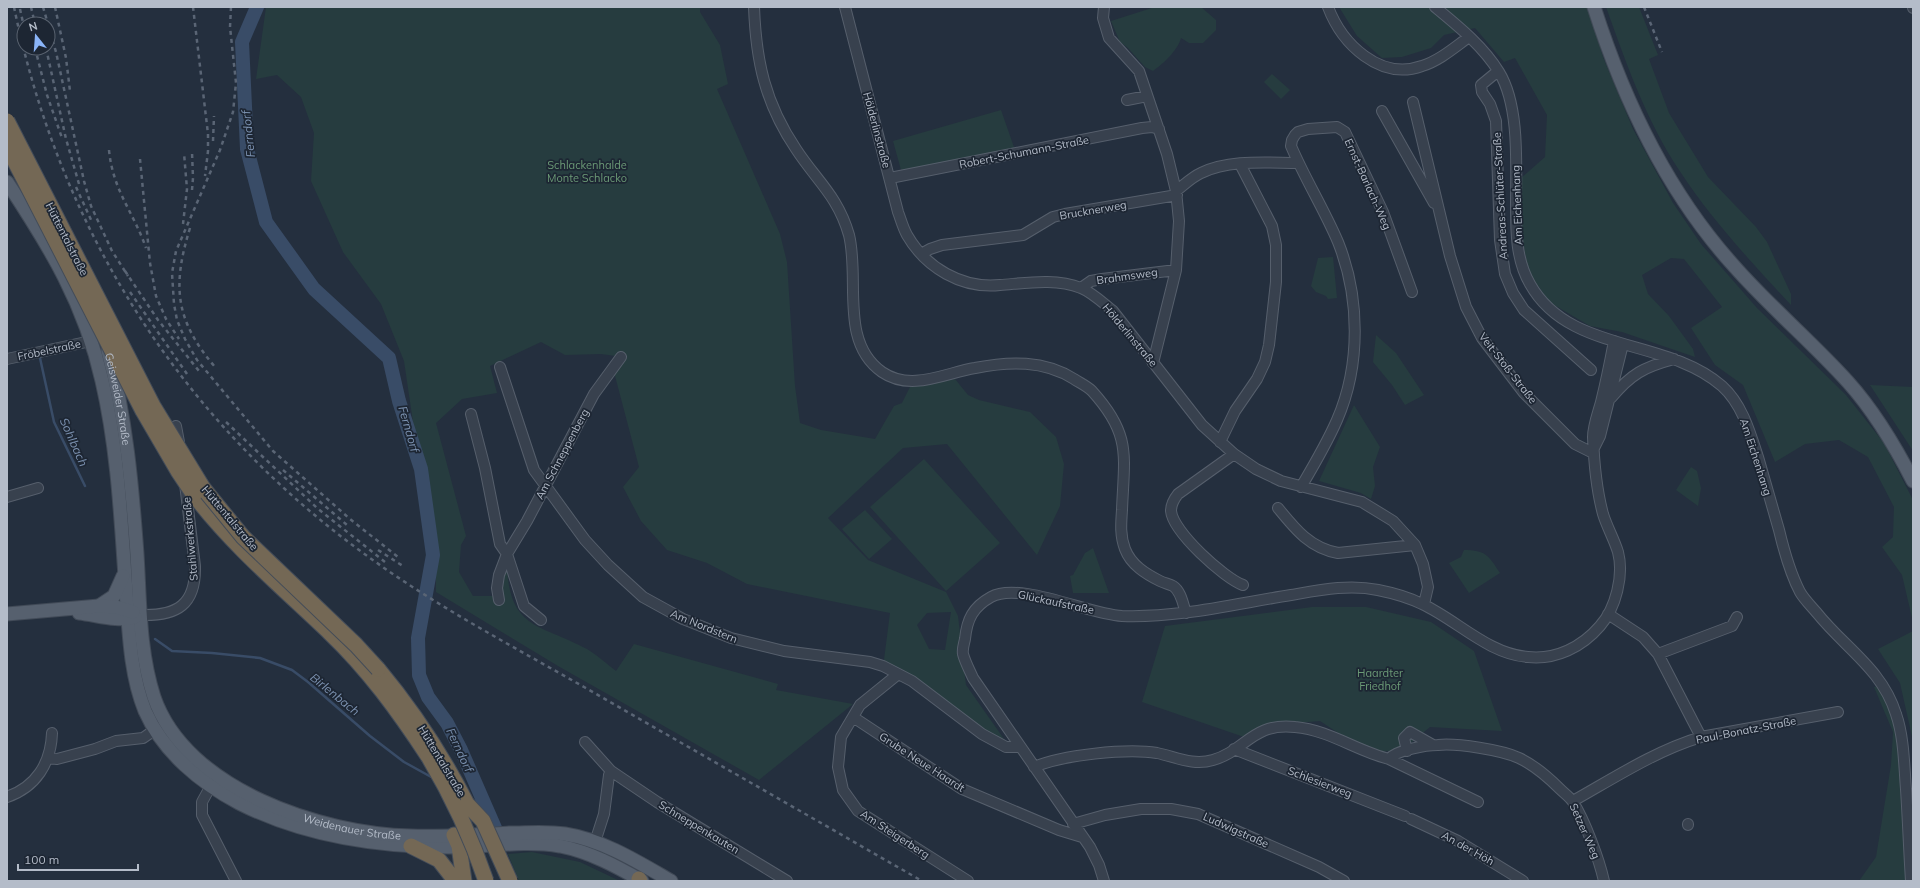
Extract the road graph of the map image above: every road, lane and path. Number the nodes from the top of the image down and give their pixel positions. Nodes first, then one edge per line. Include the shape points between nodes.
1 (754, 7) edge
2 (845, 7) edge
3 (1104, 7) edge
4 (1328, 7) edge
5 (1435, 7) edge
6 (1594, 7) edge
7 (1469, 37) junction
8 (1498, 71) junction
9 (1147, 96) junction
10 (1127, 100) dead end
11 (1413, 102) dead end
12 (1382, 110) dead end
13 (7, 121) edge
14 (1159, 129) junction
15 (7, 146) edge
16 (7, 159) edge
17 (1298, 163) junction
18 (1240, 164) junction
19 (890, 178) junction
20 (7, 182) edge
21 (1177, 193) junction
22 (1441, 215) junction
23 (921, 254) junction
24 (1176, 270) junction
25 (1081, 288) junction
26 (1412, 292) dead end
27 (91, 341) junction
28 (1619, 343) junction
29 (621, 357) dead end
30 (7, 358) edge
31 (1674, 359) junction
32 (1153, 363) junction
33 (500, 367) dead end
34 (1591, 370) dead end
35 (1609, 401) junction
36 (471, 414) dead end
37 (176, 426) dead end
38 (1220, 442) junction
39 (1594, 450) junction
40 (1234, 454) junction
41 (1913, 481) edge
42 (546, 486) junction
43 (1301, 487) junction
44 (38, 488) dead end
45 (7, 497) edge
46 (1278, 508) dead end
47 (1414, 545) junction
48 (507, 554) junction
49 (124, 573) junction
50 (1243, 585) dead end
51 (499, 600) dead end
52 (1424, 604) junction
53 (100, 606) junction
54 (58, 610) junction
55 (1186, 613) junction
56 (7, 614) edge
57 (127, 614) junction
58 (1608, 614) junction
59 (141, 615) junction
60 (1737, 617) dead end
61 (541, 620) dead end
62 (1658, 654) junction
63 (897, 675) junction
64 (1838, 712) dead end
65 (853, 717) junction
66 (156, 729) junction
67 (52, 733) dead end
68 (1701, 737) junction
69 (585, 742) dead end
70 (1433, 745) junction
71 (1019, 747) junction
72 (1234, 749) junction
73 (1407, 751) junction
74 (49, 758) junction
75 (1390, 759) junction
76 (1034, 767) junction
77 (612, 771) junction
78 (214, 781) junction
79 (7, 797) edge
80 (1573, 801) junction
81 (1478, 802) dead end
82 (467, 804) junction
83 (1408, 817) joint
84 (1074, 824) junction
85 (1082, 836) junction
86 (513, 839) junction
87 (595, 842) junction
88 (454, 843) junction
89 (411, 846) junction
90 (1103, 876) edge
91 (456, 880) edge
92 (640, 880) edge
93 (236, 881) edge
94 (486, 881) edge
95 (498, 881) edge
96 (510, 881) edge
97 (671, 881) edge
98 (787, 881) edge
99 (968, 881) edge
100 (1344, 881) edge
101 (1523, 881) edge
102 (1604, 881) edge
103 (1911, 881) edge

1 - 55 street via 767,95 778,120 797,150 834,198 848,235 853,254 856,330 862,349 869,360 882,372 908,381 929,380 1004,363 1024,363 1045,366 1064,373 1090,389 1120,430 1125,471 1121,535 1126,551 1133,562 1145,572 1173,586 1182,600
2 - 19 street, Hölderlinstraße
3 - 9 street via 1103,18 1110,46 1136,68
4 - 7 street via 1336,25 1357,50 1379,65 1389,68 1404,70 1422,67
5 - 7 street, Am Eichenhang
6 - 41 main road via 1621,84 1656,155 1700,223 1741,274 1849,383 1891,440
7 - 8 street, Am Eichenhang
8 - 28 street, Am Eichenhang via 1509,94 1512,110 1516,234 1523,271 1535,293 1559,318 1586,332
8 - 34 street, Andreas-Schlüter-Straße via 1482,85 1482,92 1496,121 1500,240 1505,274 1524,310
9 - 10 street
9 - 14 street
11 - 22 street, Veit-Stoß-Straße
12 - 22 street, Veit-Stoß-Straße
13 - 82 highway, Hüttentalstraße, bridge via 153,406 203,488 243,537 356,646 388,681 438,750
14 - 19 street, Robert-Schumann-Straße via 1142,128
14 - 21 street
15 - 94 highway, Hüttentalstraße, bridge via 122,373 178,471 204,508 236,545 330,633 392,704 443,782 468,831
16 - 59 main road, Geisweider Straße via 70,260 92,305 105,341 116,379 126,436 133,495
17 - 18 street
17 - 26 street, Ernst-Barlach-Weg via 1292,146 1292,140 1298,132 1337,127 1345,132 1383,212
17 - 43 street via 1331,225 1345,264 1354,331 1353,357 1344,402 1327,441
18 - 21 street via 1219,166 1201,173
18 - 38 street via 1272,226 1276,245 1276,282 1265,362 1257,380 1235,411
19 - 23 street, Hölderlinstraße via 898,212 907,235
20 - 27 main road, Geisweider Straße via 59,264
21 - 23 street, Brucknerweg via 1065,214 1053,217 1023,235 942,245
21 - 24 street via 1179,221
22 - 39 street, Veit-Stoß-Straße via 1456,279 1466,307 1482,338 1524,393 1575,444
23 - 25 street, Hölderlinstraße via 952,278 980,286 1049,281
24 - 25 street, Brahmsweg via 1091,281
24 - 32 street
25 - 32 street, Hölderlinstraße via 1112,311
27 - 30 street, Fröbelstraße
27 - 49 main road, Geisweider Straße via 102,381 113,443
28 - 31 street, Am Eichenhang
28 - 35 street
28 - 39 street, Glückaufstraße via 1593,434
29 - 42 street, Am Schneppenberg via 594,394
31 - 35 street via 1648,366 1635,373
31 - 103 street, Am Eichenhang via 1700,371 1721,385 1738,406 1751,434 1786,555 1799,590 1826,625 1874,672 1888,693 1897,716 1904,758
32 - 38 street, Hölderlinstraße via 1202,425
33 - 42 street, Am Nordstern via 534,470
35 - 39 street
36 - 48 street via 486,468 500,544
37 - 59 street, Stahlwerkstraße via 184,473 194,586 189,599 179,608 158,615
38 - 40 street, Hölderlinstraße
39 - 58 street, Glückaufstraße via 1596,482 1604,515 1619,556 1619,583
40 - 43 street, Hölderlinstraße via 1256,469
40 - 50 street via 1178,494 1171,510 1174,521 1190,542 1228,577
42 - 48 street, Am Schneppenberg
42 - 63 street, Am Nordstern via 585,540 623,580 643,597 683,620 731,638 784,651 870,662
43 - 47 street, Hölderlinstraße via 1362,502 1393,521
44 - 45 street
46 - 47 street via 1307,539 1318,548 1327,551 1338,553
47 - 52 street, Hölderlinstraße via 1427,578 1428,587
48 - 51 street, Am Schneppenberg via 499,575
48 - 61 street via 524,606
49 - 53 main road via 114,596
49 - 57 main road, Geisweider Straße
52 - 55 street, Glückaufstraße via 1406,596 1376,589 1339,588
52 - 58 street, Glückaufstraße via 1485,642 1508,653 1527,658 1554,656 1575,648 1594,633
53 - 54 main road
53 - 57 main road
54 - 56 main road
54 - 57 main road
55 - 71 street, Glückaufstraße via 1117,616 1024,593 1008,592 993,596 977,607 967,623 963,653 973,678
57 - 59 main road
57 - 66 main road, Weidenauer Straße via 137,685 146,712
58 - 62 street via 1644,637
59 - 78 main road, Weidenauer Straße via 143,647 159,708 170,728
60 - 62 street via 1732,626
62 - 68 street
63 - 65 street, Am Steigerberg via 860,705
63 - 71 street, Am Nordstern via 912,681 982,734 1006,747
64 - 68 street, Paul-Bonatz-Straße
65 - 85 street, Grube Neue Haardt via 962,789 1059,830
65 - 99 street, Am Steigerberg via 841,737 838,767 843,790 858,811
66 - 74 street via 142,738 116,741 57,759
66 - 78 main road, Weidenauer Straße via 177,757
67 - 74 street
68 - 80 street, Paul-Bonatz-Straße via 1665,750
69 - 77 street, Schneppenkauten
70 - 73 street, Setzer Weg
70 - 73 street via 1410,732 1404,738
70 - 80 street, Setzer Weg via 1449,744 1518,757 1535,767
71 - 76 street, Glückaufstraße
72 - 75 street via 1260,731 1294,726 1316,731
72 - 76 street via 1214,760 1196,763 1158,753 1126,751 1045,762
72 - 83 street, Schlesierweg
73 - 75 street, Setzer Weg via 1392,755
74 - 79 street via 28,786
75 - 81 street
76 - 84 street, Glückaufstraße
77 - 87 street via 609,775 604,814
77 - 98 street, Schneppenkauten via 657,802
78 - 88 main road, Weidenauer Straße via 328,824
78 - 89 main road, Weidenauer Straße via 252,809 302,829
78 - 93 street via 202,802 202,815
80 - 102 street, Setzer Weg
82 - 95 highway, Hüttentalstraße via 490,855
82 - 96 highway, bridge via 483,821
83 - 101 street, An der Höh via 1458,841
84 - 85 street, Glückaufstraße
84 - 100 street, Ludwigstraße via 1141,809 1171,809 1198,814
85 - 90 street, Glückaufstraße via 1095,855
86 - 87 main road, Weidenauer Straße via 565,834
86 - 88 main road, Weidenauer Straße
86 - 92 main road, Weidenauer Straße via 573,850 603,860
87 - 97 main road, Weidenauer Straße via 625,855
88 - 89 main road, Weidenauer Straße
88 - 91 highway
89 - 91 highway via 439,860

